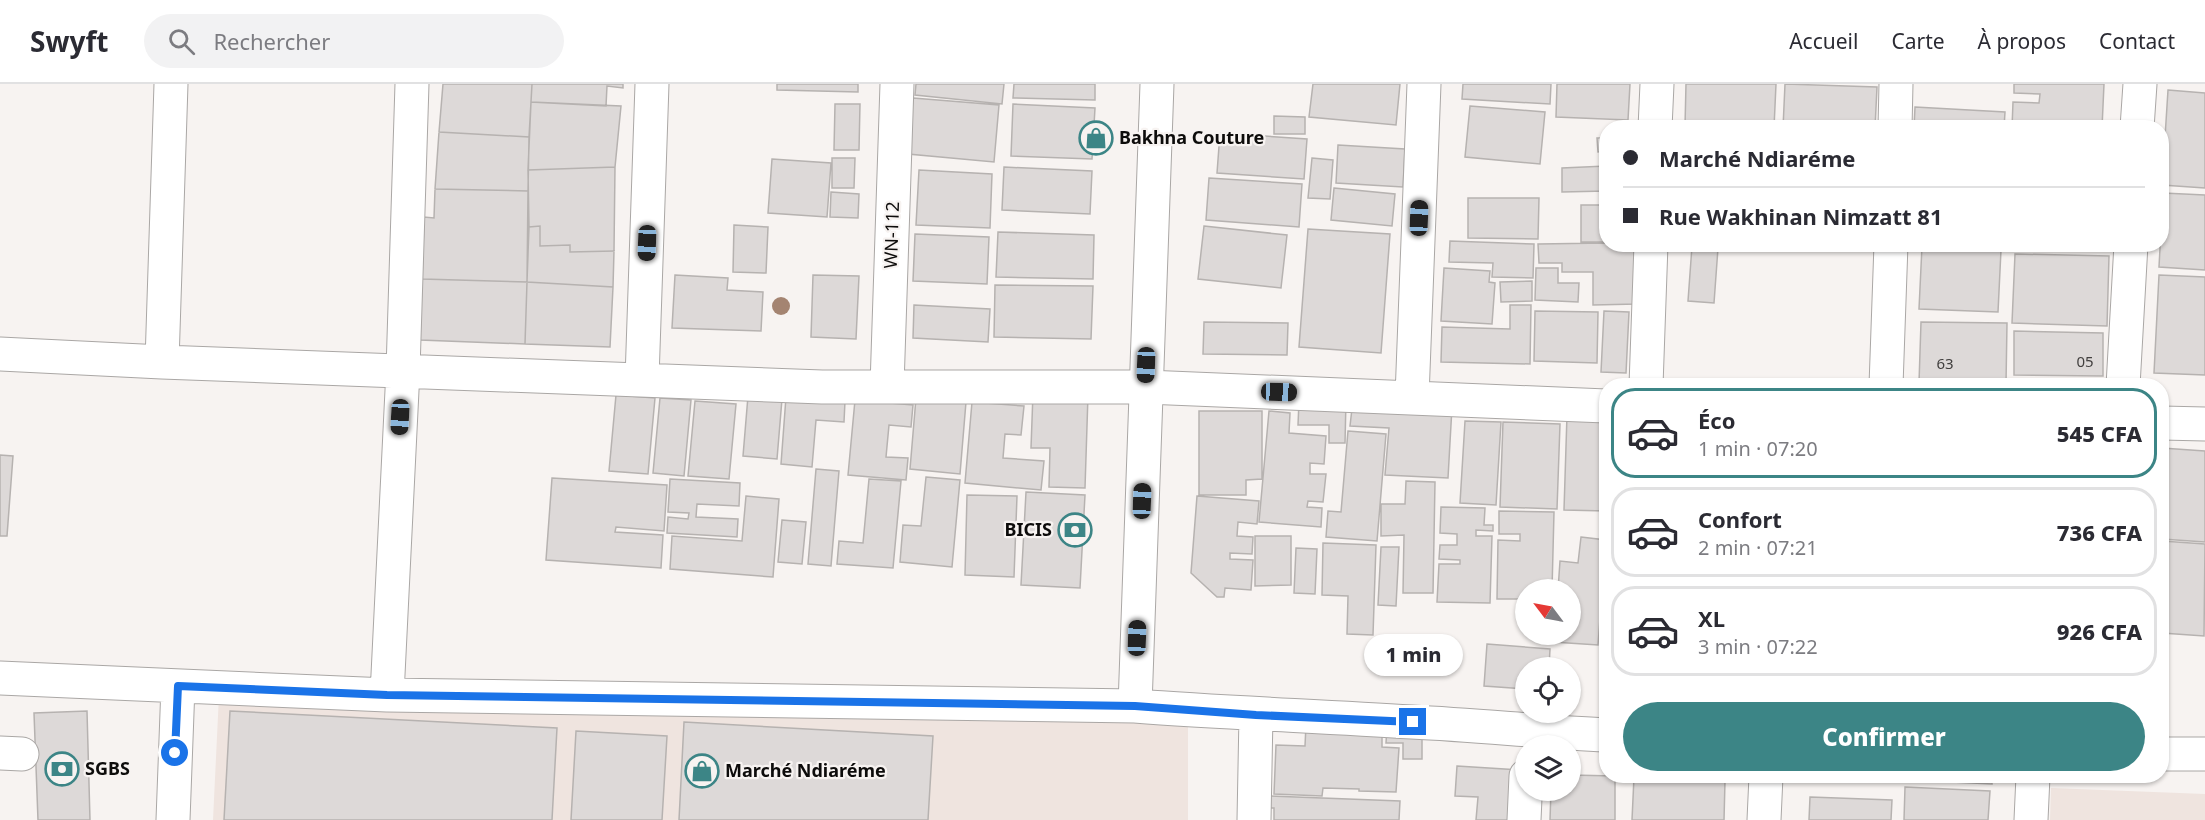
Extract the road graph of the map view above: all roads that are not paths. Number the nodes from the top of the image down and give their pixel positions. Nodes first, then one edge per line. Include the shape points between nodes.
1 (171, 84) edge
2 (412, 84) edge
3 (652, 84) edge
4 (897, 84) edge
5 (1157, 84) edge
6 (1424, 84) edge
7 (1657, 84) edge
8 (1896, 84) edge
9 (2140, 84) edge
10 (1655, 120) edge
11 (1895, 120) edge
12 (2138, 120) edge
13 (1651, 252) edge
14 (1891, 252) edge
15 (2131, 252) edge
16 (0, 354) edge
17 (162, 362) junction
18 (403, 370) junction
19 (1646, 378) edge
20 (1886, 378) edge
21 (2123, 378) edge
22 (642, 379) junction
23 (887, 386) junction
24 (1146, 387) junction
25 (1412, 397) junction
26 (1599, 406) edge
27 (2169, 423) edge
28 (2205, 424) edge
29 (0, 678) edge
30 (178, 686) junction
31 (387, 695) junction
32 (1135, 706) junction
33 (1256, 715) junction
34 (1599, 735) edge
35 (1515, 736) edge
36 (1581, 736) edge
37 (2169, 754) edge
38 (2205, 754) edge
39 (1766, 783) edge
40 (2033, 783) edge
41 (1525, 801) edge
42 (173, 820) edge
43 (1254, 820) edge
44 (1524, 820) edge
45 (1764, 820) edge
46 (2031, 820) edge

1 - 17 street
2 - 18 street
3 - 22 street
4 - 23 street, WN-112
5 - 24 street
6 - 25 street
7 - 10 street
8 - 11 street
9 - 12 street
13 - 19 street
14 - 20 street
15 - 21 street
16 - 17 street
17 - 18 street
18 - 22 street
18 - 31 street
22 - 23 street
23 - 24 street
24 - 25 street
24 - 32 street
25 - 26 street
27 - 28 street
29 - 30 street
30 - 31 street
30 - 42 street
31 - 32 street
32 - 33 street
33 - 35 street via 1413,722
33 - 43 street
34 - 36 street
37 - 38 street
39 - 45 street
40 - 46 street
41 - 44 street

